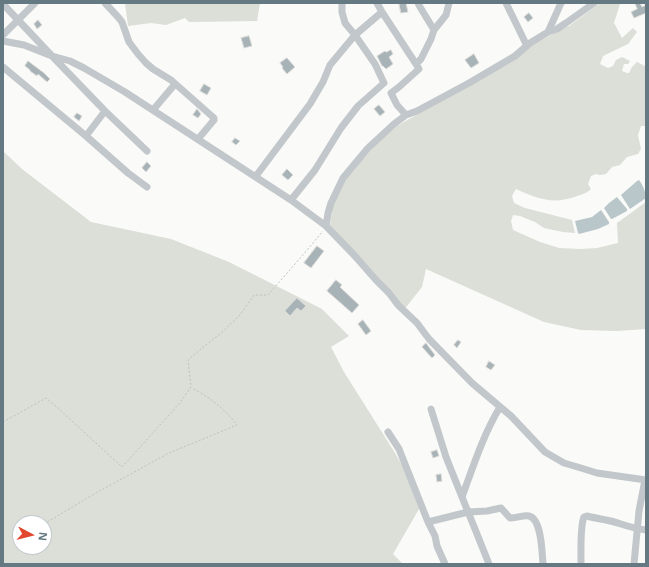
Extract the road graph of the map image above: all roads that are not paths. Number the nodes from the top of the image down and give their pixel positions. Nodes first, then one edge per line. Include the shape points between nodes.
1 (35, 3) edge
2 (105, 3) edge
3 (342, 3) edge
4 (377, 3) edge
5 (418, 3) edge
6 (449, 3) edge
7 (506, 3) edge
8 (561, 3) edge
9 (594, 3) edge
10 (3, 4) edge
11 (382, 12) junction
12 (18, 20) junction
13 (434, 30) junction
14 (548, 32) junction
15 (3, 35) edge
16 (355, 35) junction
17 (3, 41) edge
18 (527, 46) junction
19 (52, 56) junction
20 (416, 64) junction
21 (3, 67) edge
22 (384, 83) junction
23 (175, 84) junction
24 (391, 93) junction
25 (153, 110) junction
26 (105, 111) junction
27 (406, 115) junction
28 (86, 136) junction
29 (198, 139) junction
30 (147, 151) dead end
31 (256, 176) junction
32 (147, 187) dead end
33 (291, 200) junction
34 (326, 226) junction
35 (500, 407) junction
36 (431, 409) dead end
37 (388, 432) dead end
38 (646, 480) edge
39 (462, 497) junction
40 (468, 512) junction
41 (428, 522) junction
42 (638, 529) junction
43 (646, 530) edge
44 (445, 564) edge
45 (489, 564) edge
46 (543, 564) edge
47 (581, 564) edge
48 (634, 564) edge

1 - 12 street
2 - 23 street via 122,22 129,42 138,54
3 - 16 street via 345,22
4 - 11 street
5 - 13 street
6 - 13 street via 446,15
7 - 18 street
8 - 14 street
9 - 14 street via 557,29
10 - 12 street
11 - 16 street
11 - 20 street
12 - 15 street
12 - 19 street
13 - 20 street via 421,59
14 - 18 street
16 - 22 street via 375,64
16 - 31 street via 330,65 310,104
17 - 19 street
18 - 27 street via 515,56 468,83
19 - 25 street via 84,68
19 - 26 street
20 - 24 street via 419,69
21 - 28 street
22 - 24 street
22 - 33 street via 358,106 315,170
23 - 25 street
23 - 29 street via 214,118
24 - 27 street
25 - 29 street
26 - 28 street
26 - 30 street
27 - 34 street via 368,148 343,178 331,203
28 - 32 street
29 - 31 street
31 - 33 street
33 - 34 street
34 - 35 street via 429,339 472,383
35 - 38 street via 545,452 564,463 597,472
35 - 39 street via 485,436
36 - 39 street
37 - 41 street via 399,449
38 - 42 street
39 - 40 street
40 - 41 street
40 - 45 street
40 - 46 street via 501,508 510,518 532,518 541,538
41 - 44 street
42 - 43 street
42 - 47 street via 584,517
42 - 48 street

